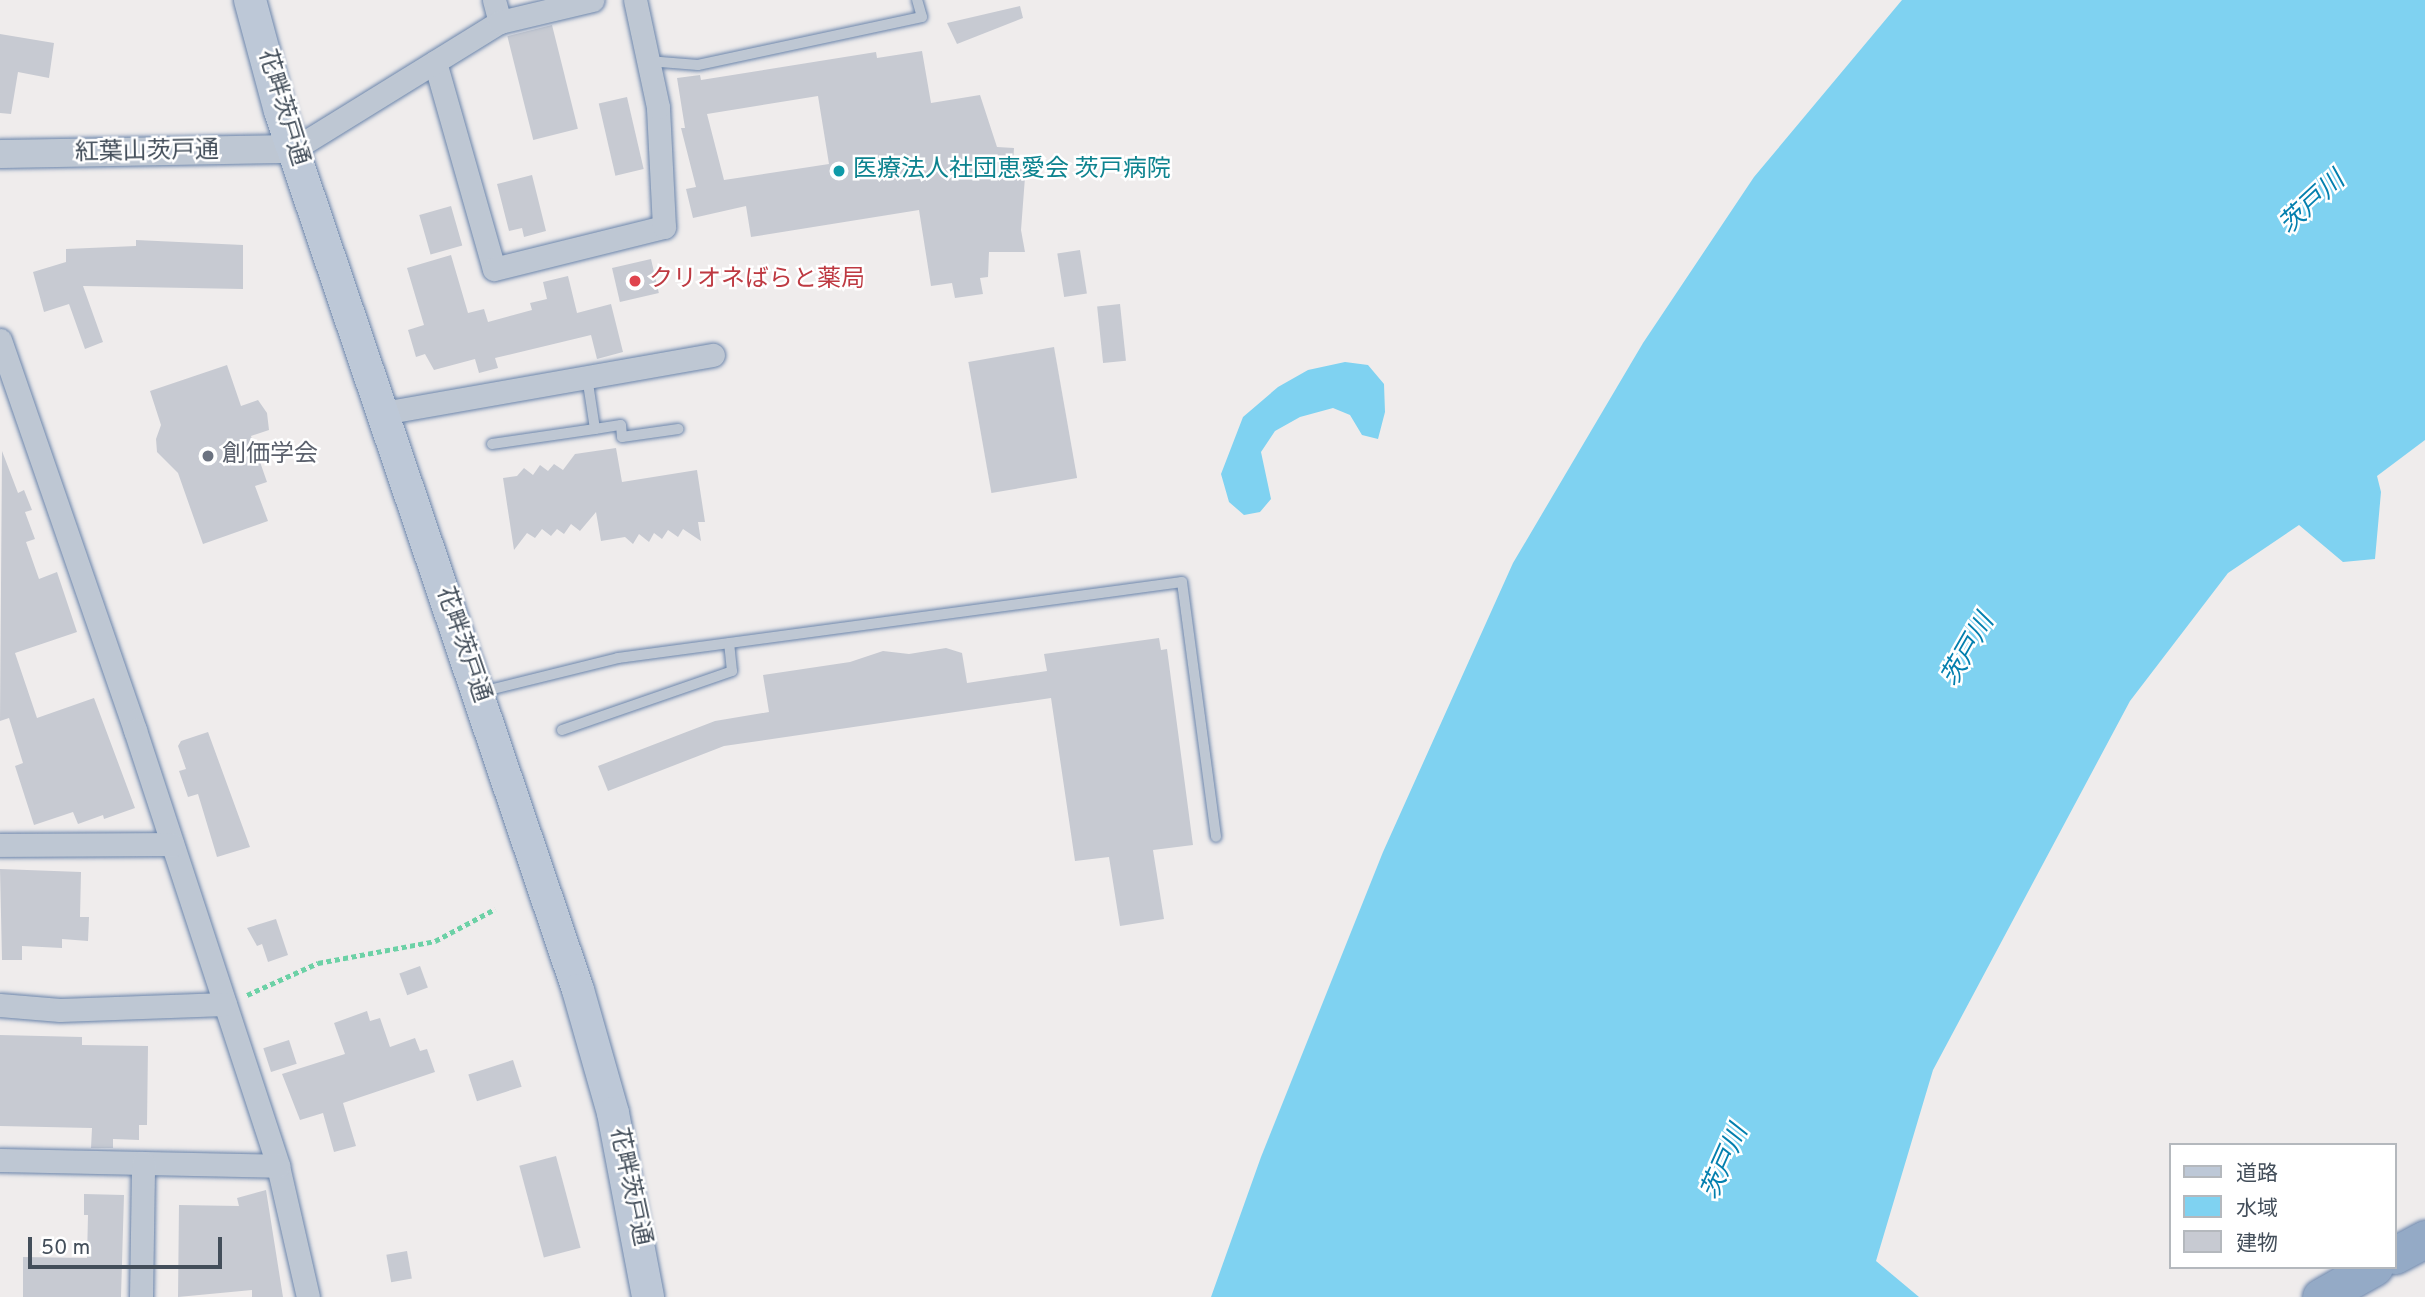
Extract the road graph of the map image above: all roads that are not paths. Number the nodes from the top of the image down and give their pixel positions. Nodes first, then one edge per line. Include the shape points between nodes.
1 (250, 0) edge
2 (592, 0) edge
3 (635, 0) edge
4 (917, 0) edge
5 (497, 11) edge
6 (648, 61) junction
7 (435, 62) junction
8 (294, 149) junction
9 (0, 153) edge
10 (0, 340) edge
11 (713, 355) dead end
12 (587, 377) junction
13 (383, 413) junction
14 (595, 429) junction
15 (678, 429) dead end
16 (492, 444) dead end
17 (729, 643) junction
18 (478, 693) junction
19 (562, 730) dead end
20 (1216, 837) dead end
21 (172, 844) junction
22 (0, 845) edge
23 (0, 1004) edge
24 (225, 1004) junction
25 (0, 1160) edge
26 (143, 1163) junction
27 (278, 1166) junction
28 (2425, 1239) edge
29 (2397, 1254) edge
30 (2370, 1269) edge
31 (141, 1297) edge
32 (307, 1297) edge
33 (648, 1297) edge
34 (2321, 1297) edge

1 - 8 main road, 花畔茨戸通
2 - 5 street
3 - 6 street
4 - 6 lane via 922,17 698,65
5 - 7 street
6 - 7 street via 659,107 664,227 494,269
7 - 8 street
8 - 9 street, 紅葉山茨戸通
8 - 13 main road, 花畔茨戸通
10 - 21 street
11 - 12 street
12 - 13 street
12 - 14 lane
13 - 18 main road, 花畔茨戸通
14 - 15 lane via 621,425 622,437
14 - 16 lane
17 - 18 lane via 618,659
17 - 19 lane via 732,671
17 - 20 lane via 1182,582
18 - 33 main road, 花畔茨戸通 via 578,990 613,1113
21 - 22 street
21 - 24 street
23 - 24 street via 60,1010
24 - 27 street
25 - 26 street
26 - 27 street
26 - 31 street
27 - 32 street
28 - 29 highway
30 - 34 highway

